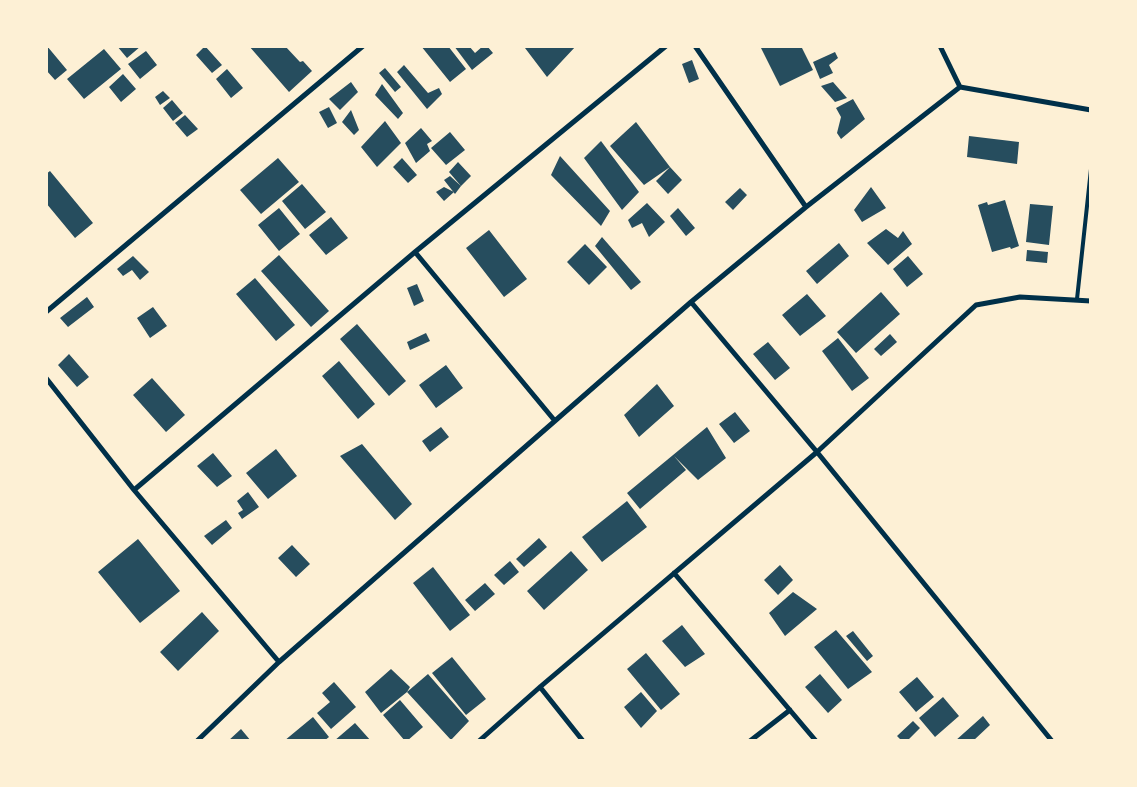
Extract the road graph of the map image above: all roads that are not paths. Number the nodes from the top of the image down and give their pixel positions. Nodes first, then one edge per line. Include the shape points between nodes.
1 (364, 46) edge
2 (666, 46) edge
3 (695, 46) edge
4 (940, 46) edge
5 (960, 87) junction
6 (1091, 110) edge
7 (1091, 169) edge
8 (806, 207) junction
9 (415, 252) junction
10 (1077, 300) junction
11 (1091, 301) edge
12 (691, 302) junction
13 (46, 312) edge
14 (46, 378) edge
15 (555, 421) junction
16 (817, 452) junction
17 (134, 490) junction
18 (674, 574) junction
19 (279, 662) junction
20 (540, 687) junction
21 (790, 710) junction
22 (197, 741) edge
23 (479, 741) edge
24 (583, 741) edge
25 (750, 741) edge
26 (816, 741) edge
27 (1052, 741) edge

1 - 13 street
2 - 9 street
3 - 8 street
4 - 5 street
5 - 6 street
5 - 8 street
7 - 10 lane
8 - 12 street
9 - 15 street
9 - 17 street
10 - 11 street
10 - 16 street via 1020,297 976,305
12 - 15 street
12 - 16 street
14 - 17 street
15 - 19 street
16 - 18 street
16 - 27 street
17 - 19 street
18 - 20 street
18 - 21 street
19 - 22 street
20 - 23 street
20 - 24 street
21 - 25 street
21 - 26 street

